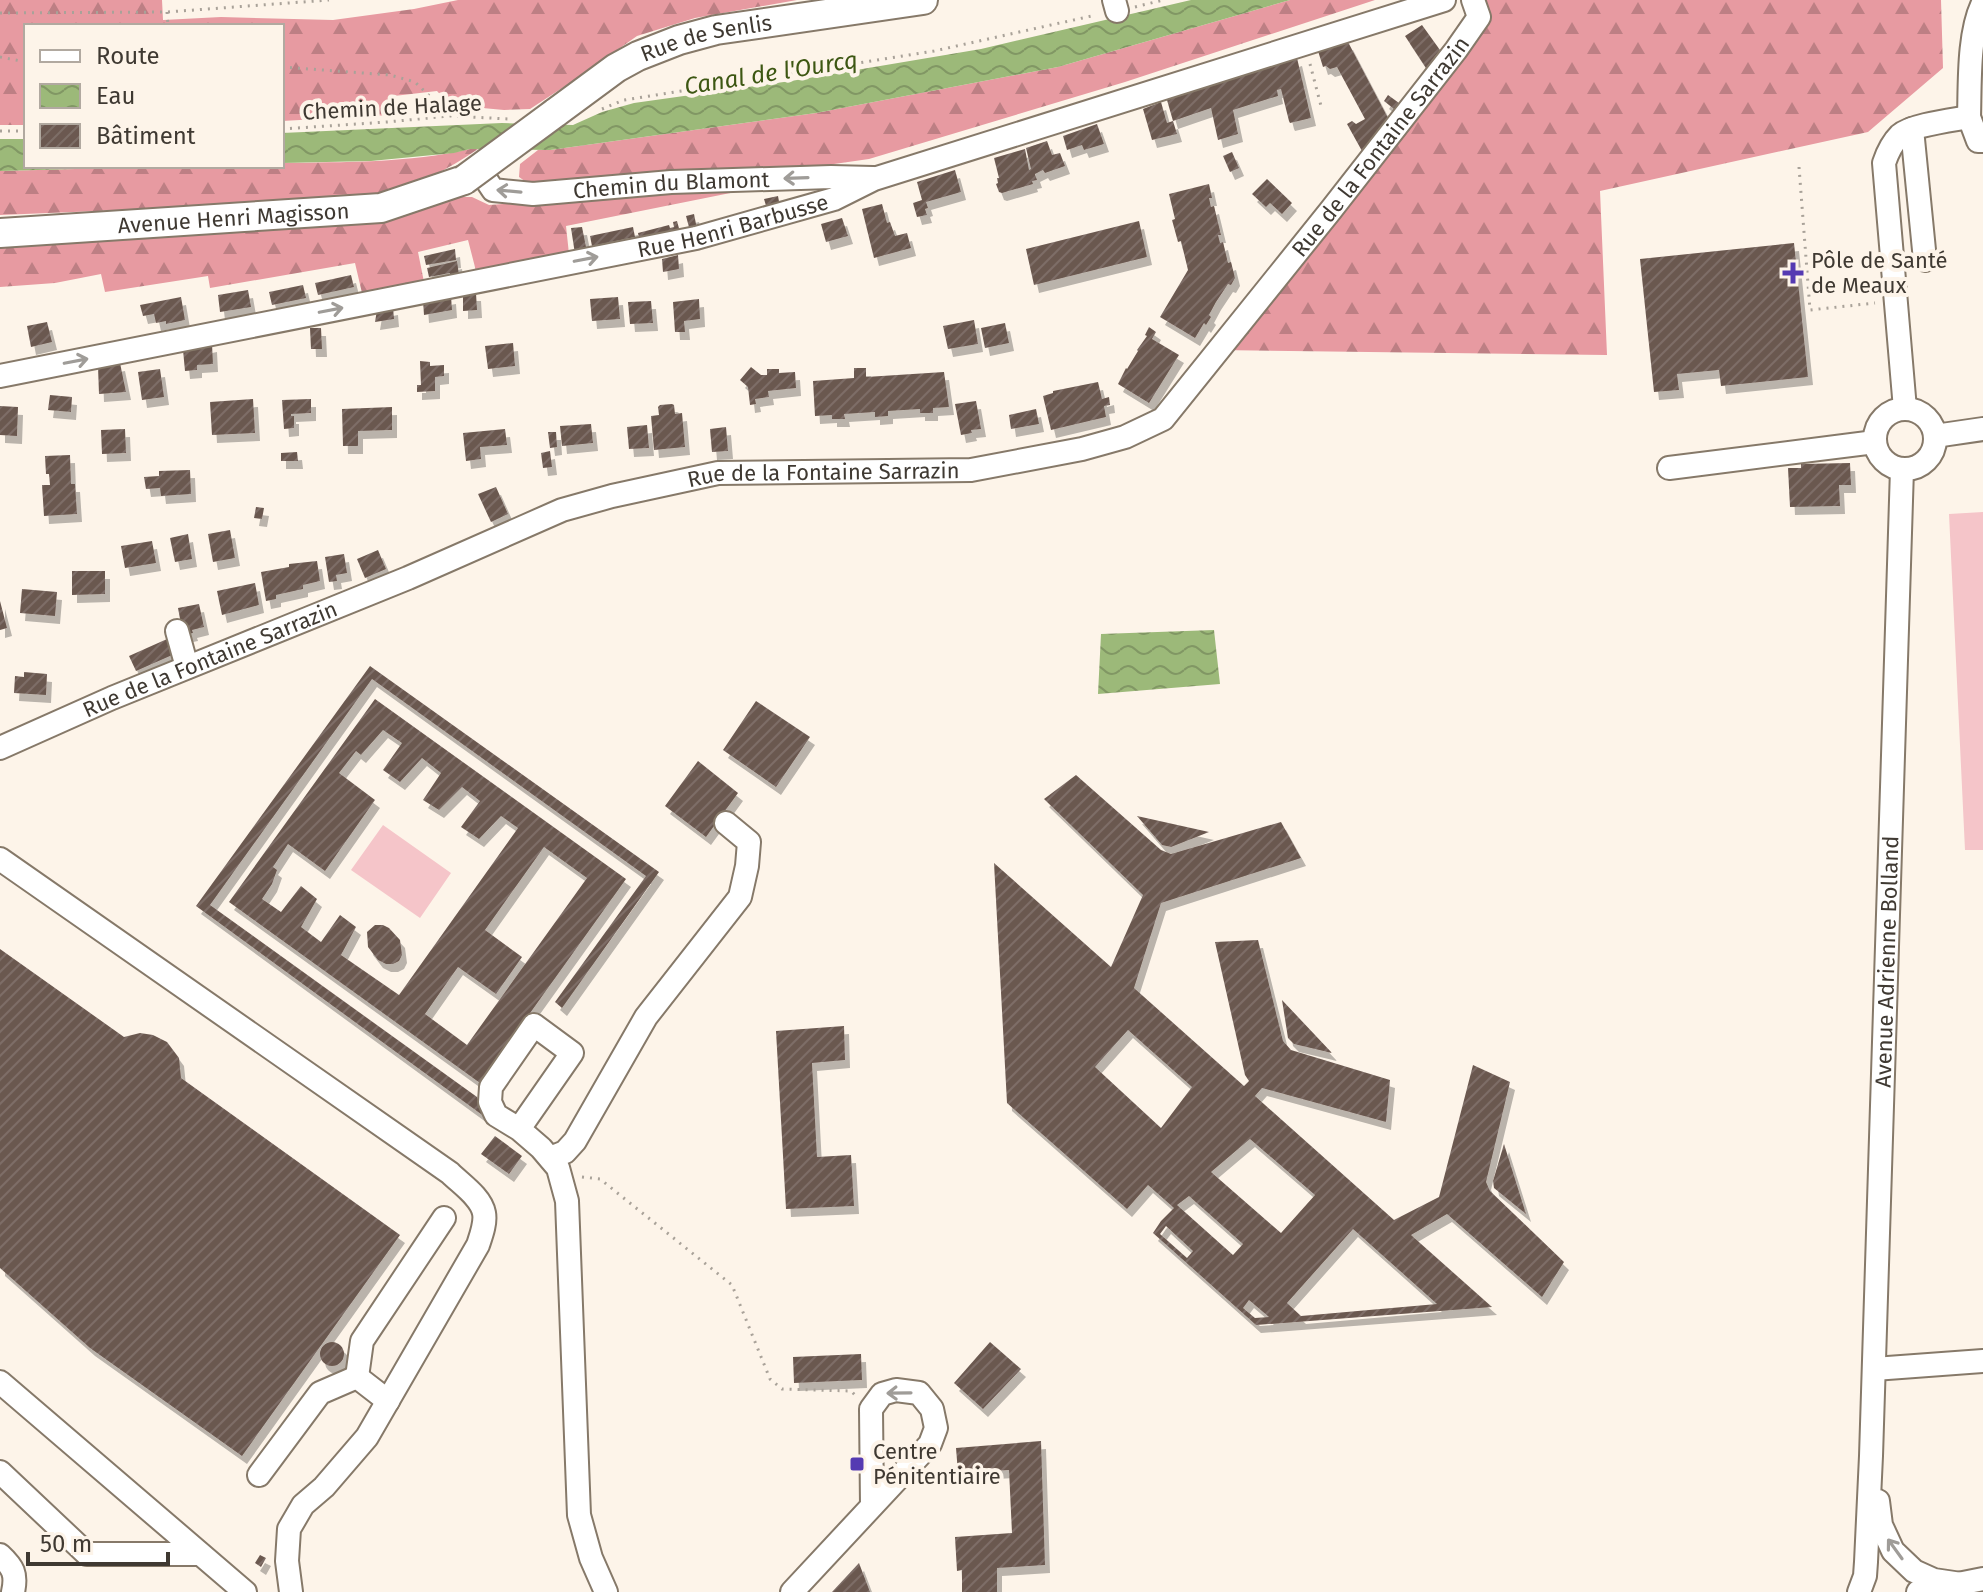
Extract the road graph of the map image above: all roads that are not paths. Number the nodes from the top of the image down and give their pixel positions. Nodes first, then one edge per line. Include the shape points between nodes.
1 (923, 0) edge
2 (1444, 0) edge
3 (1473, 0) edge
4 (1983, 3) edge
5 (1969, 117) junction
6 (1912, 129) junction
7 (1983, 141) edge
8 (471, 175) junction
9 (874, 179) junction
10 (0, 233) edge
11 (1925, 260) dead end
12 (0, 376) edge
13 (1905, 409) junction
14 (1983, 429) edge
15 (1935, 436) junction
16 (1875, 442) junction
17 (1669, 468) dead end
18 (1902, 469) junction
19 (177, 631) dead end
20 (187, 667) junction
21 (0, 748) edge
22 (726, 823) dead end
23 (0, 859) edge
24 (519, 1129) dead end
25 (555, 1167) junction
26 (444, 1218) dead end
27 (1983, 1361) edge
28 (1874, 1369) junction
29 (357, 1377) junction
30 (0, 1382) edge
31 (388, 1401) junction
32 (1871, 1456) junction
33 (0, 1472) edge
34 (259, 1475) dead end
35 (872, 1506) junction
36 (200, 1554) junction
37 (0, 1555) edge
38 (1972, 1581) edge
39 (231, 1587) edge
40 (13, 1592) edge
41 (291, 1592) edge
42 (606, 1592) edge
43 (792, 1592) edge
44 (1859, 1592) edge
45 (1918, 1592) edge

1 - 8 main road, Rue de Senlis, bridge via 679,40 616,68
2 - 9 street, Rue Henri Barbusse
3 - 20 street, Rue de la Fontaine Sarrazin via 1479,17 1456,50 1163,419 1082,449 971,470 718,473 612,496 562,510
4 - 5 street via 1976,17
5 - 6 street
5 - 7 street via 1978,141
6 - 11 street
6 - 13 street via 1900,135 1884,163
9 -> 8 street, Chemin du Blamont via 671,182 533,194 493,190
8 - 10 main road, Avenue Henri Magisson via 381,208
12 -> 9 street, Rue Henri Barbusse via 696,238 834,199
13 - 15 street via 1926,417
13 - 16 street via 1883,418
14 - 15 street
15 - 18 street via 1923,463
16 - 17 street
16 - 18 street via 1884,460
18 - 28 street, Avenue Adrienne Bolland
19 - 20 street
20 - 21 street, Rue de la Fontaine Sarrazin
22 - 25 street via 749,842 740,897 646,1017
23 - 31 street via 473,1194 484,1211 478,1245
24 - 25 street
25 - 42 street via 567,1201 579,1515
26 - 29 street via 362,1341
27 - 28 street
28 - 32 street, Avenue Adrienne Bolland
29 - 31 street
29 - 34 street via 320,1393
30 - 36 street
31 - 41 street via 367,1437 303,1505 289,1529
38 -> 32 street, Avenue Adrienne Bolland via 1934,1580 1914,1571 1893,1551 1881,1525
32 - 44 street, Avenue Adrienne Bolland via 1865,1576
33 - 36 street via 87,1554
35 -> 35 street via 930,1444 936,1428 932,1409 919,1393 882,1394 871,1409
35 - 43 street
36 - 39 street
37 - 40 street via 12,1566
38 - 45 street

